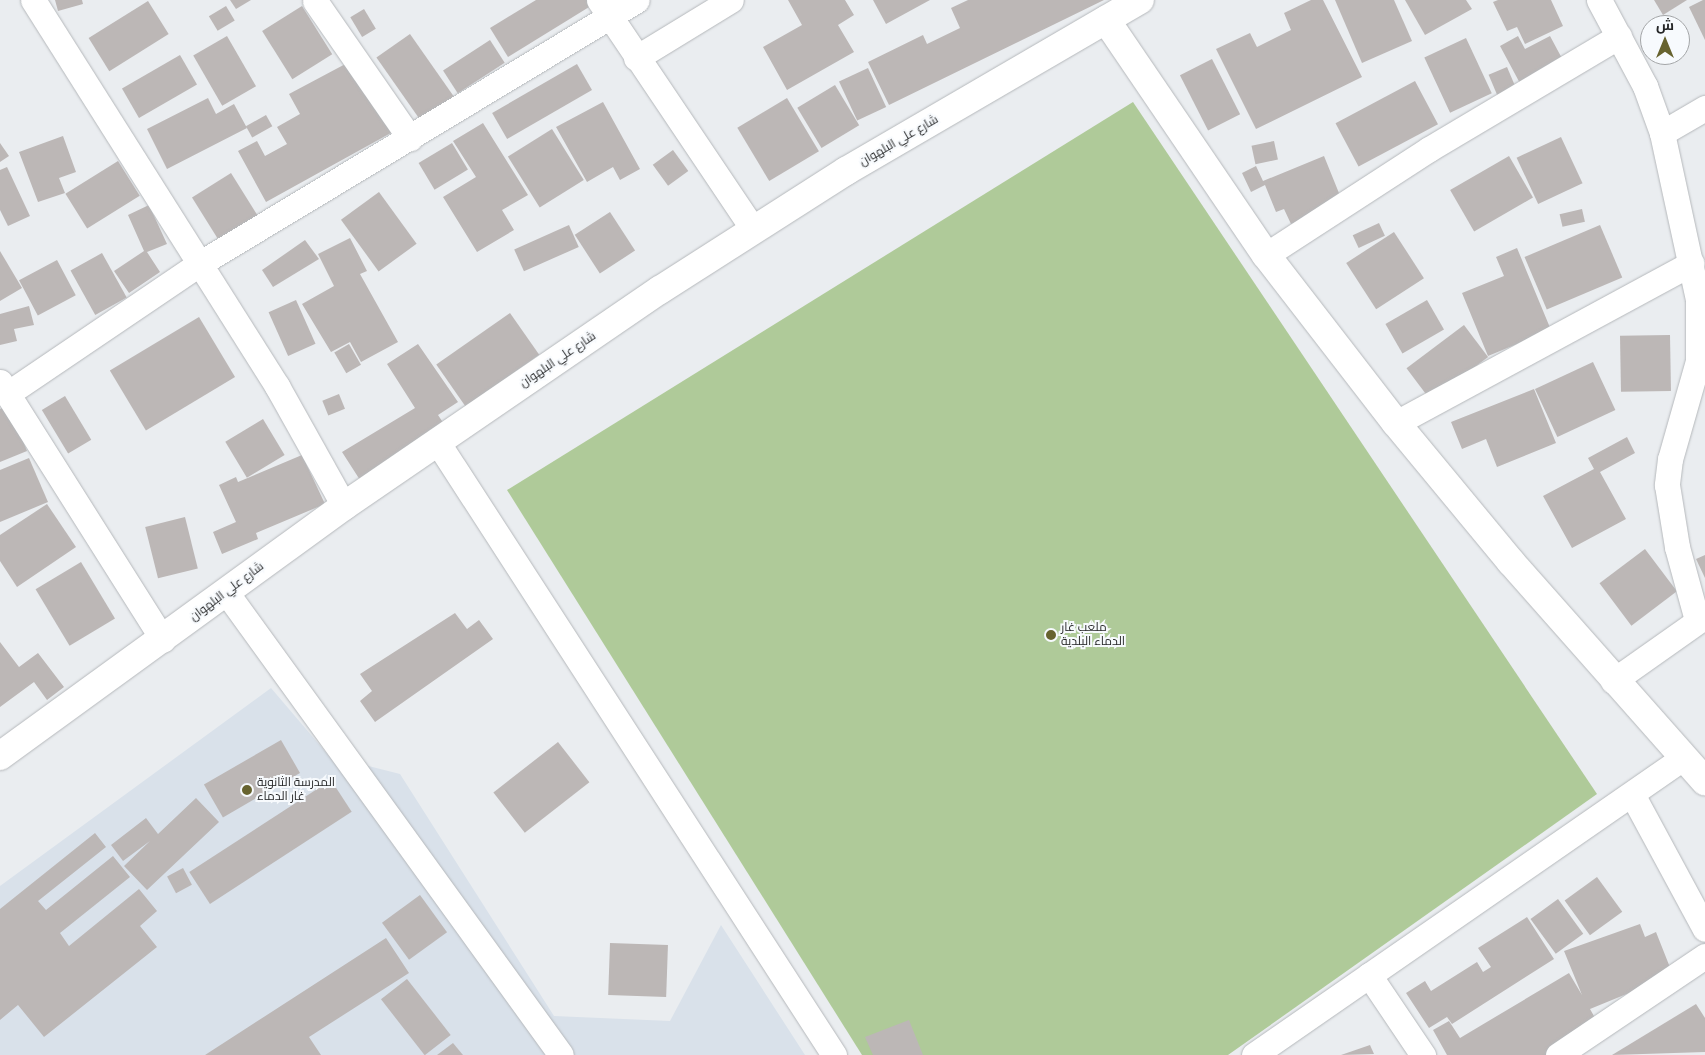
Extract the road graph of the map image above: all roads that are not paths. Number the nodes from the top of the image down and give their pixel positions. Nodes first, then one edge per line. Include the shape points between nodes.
1 (33, 0) edge
2 (637, 0) edge
3 (731, 0) edge
4 (1140, 0) edge
5 (1599, 0) edge
6 (315, 1) edge
7 (604, 8) edge
8 (1106, 20) junction
9 (1619, 36) junction
10 (636, 58) junction
11 (1705, 108) edge
12 (1662, 133) junction
13 (410, 138) junction
14 (753, 229) junction
15 (1266, 255) junction
16 (1692, 262) junction
17 (199, 264) junction
18 (1698, 380) edge
19 (4, 388) edge
20 (1396, 423) junction
21 (438, 443) junction
22 (344, 506) junction
23 (226, 592) junction
24 (1701, 618) edge
25 (163, 640) junction
26 (1613, 681) junction
27 (0, 756) edge
28 (1683, 758) junction
29 (1705, 780) edge
30 (1633, 796) junction
31 (1705, 929) edge
32 (1705, 956) edge
33 (1369, 975) junction
34 (561, 1055) edge
35 (834, 1055) edge
36 (1254, 1055) edge
37 (1423, 1055) edge
38 (1558, 1055) edge

1 - 17 street
2 - 7 street
3 - 10 street
4 - 8 street, شارع علي البلهوان
5 - 9 street
6 - 13 street
7 - 10 street
7 - 13 street
8 - 14 street, شارع علي البلهوان
8 - 15 street
9 - 12 street
9 - 15 street via 1429,149
10 - 14 street
11 - 12 street
12 - 16 street
13 - 17 street
14 - 21 street, شارع علي البلهوان
15 - 20 street
16 - 18 street via 1701,333
16 - 20 street
17 - 19 street
17 - 22 street via 277,386
18 - 24 street via 1670,459 1667,485 1677,547
19 - 25 street
20 - 26 street
21 - 22 street, شارع علي البلهوان
21 - 35 street
22 - 23 street, شارع علي البلهوان
23 - 25 street, شارع علي البلهوان
23 - 34 street
24 - 26 street
25 - 27 street, شارع علي البلهوان
26 - 28 street
28 - 29 street
28 - 30 street
30 - 31 street
30 - 33 street
32 - 38 street
33 - 36 street
33 - 37 street

